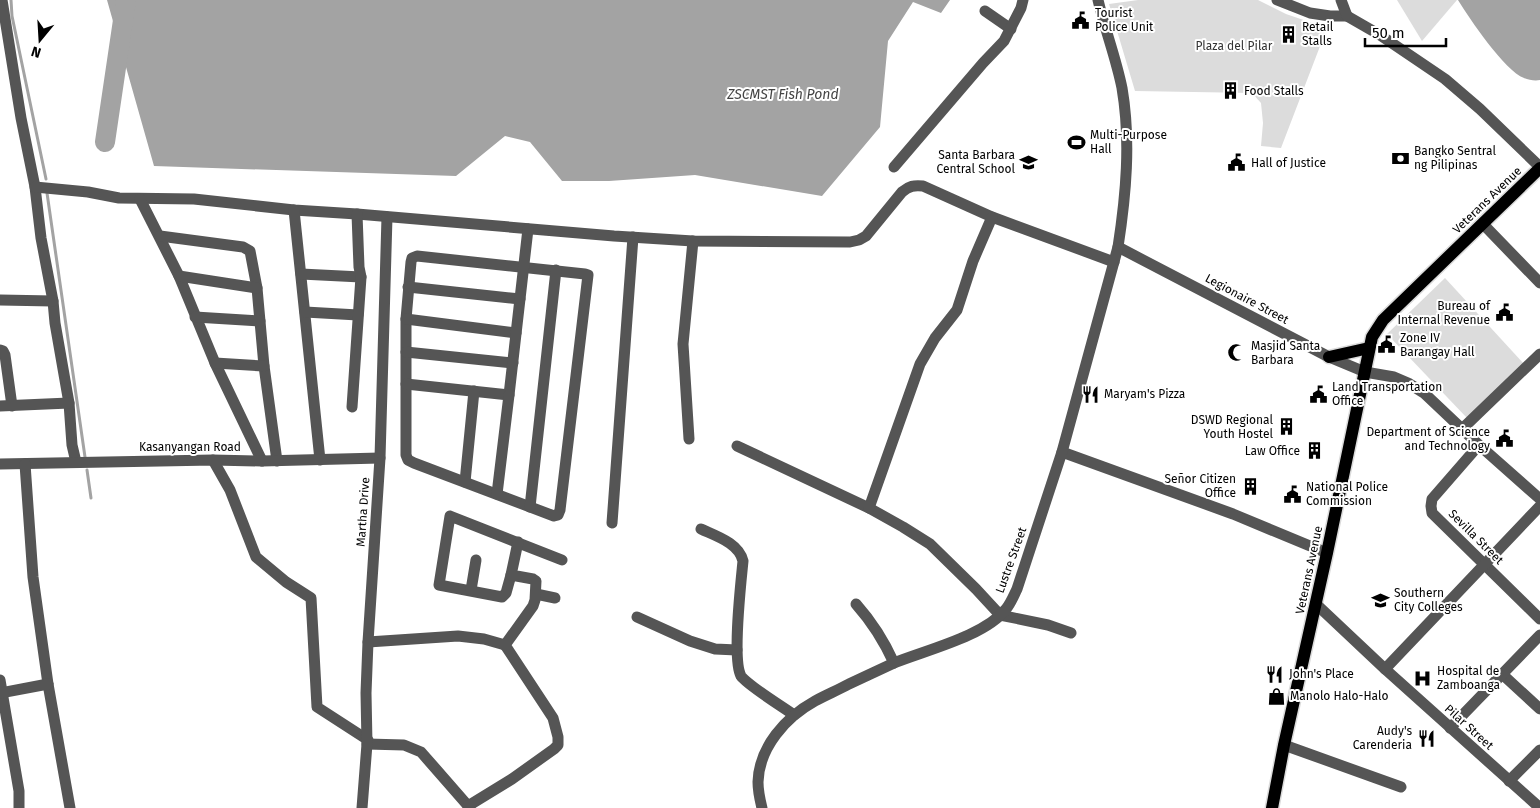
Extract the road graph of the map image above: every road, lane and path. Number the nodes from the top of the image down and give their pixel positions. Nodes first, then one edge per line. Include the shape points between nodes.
1 (2, 0) edge
2 (1023, 0) edge
3 (1098, 0) edge
4 (1277, 0) edge
5 (1341, 0) edge
6 (984, 11) dead end
7 (1347, 16) junction
8 (1011, 29) junction
9 (894, 167) dead end
10 (1540, 168) edge
11 (35, 187) junction
12 (140, 199) junction
13 (294, 210) junction
14 (357, 214) junction
15 (992, 217) junction
16 (387, 218) junction
17 (1482, 224) junction
18 (528, 229) junction
19 (160, 236) junction
20 (633, 237) junction
21 (693, 241) junction
22 (1118, 247) junction
23 (1114, 262) junction
24 (523, 267) junction
25 (556, 270) junction
26 (301, 274) junction
27 (179, 276) junction
28 (361, 277) junction
29 (1540, 282) edge
30 (408, 287) junction
31 (258, 288) junction
32 (520, 299) junction
33 (0, 300) edge
34 (53, 301) junction
35 (305, 312) junction
36 (358, 314) junction
37 (195, 317) junction
38 (406, 320) junction
39 (260, 321) junction
40 (516, 333) junction
41 (1369, 348) junction
42 (0, 350) edge
43 (406, 352) junction
44 (1540, 354) edge
45 (1329, 358) junction
46 (215, 363) junction
47 (513, 363) junction
48 (264, 366) junction
49 (1365, 372) junction
50 (406, 384) junction
51 (474, 392) junction
52 (509, 395) junction
53 (70, 403) junction
54 (0, 406) edge
55 (12, 406) junction
56 (352, 407) dead end
57 (1462, 429) junction
58 (689, 439) dead end
59 (1479, 445) junction
60 (737, 446) dead end
61 (1062, 452) junction
62 (380, 458) junction
63 (213, 460) junction
64 (320, 460) junction
65 (262, 461) junction
66 (277, 461) junction
67 (76, 462) junction
68 (0, 464) edge
69 (25, 464) junction
70 (464, 482) junction
71 (497, 494) junction
72 (1540, 499) edge
73 (530, 506) junction
74 (1540, 506) edge
75 (868, 508) junction
76 (612, 523) dead end
77 (701, 528) dead end
78 (518, 542) junction
79 (1327, 553) junction
80 (476, 560) dead end
81 (562, 560) dead end
82 (1484, 565) junction
83 (511, 575) junction
84 (471, 590) junction
85 (536, 594) junction
86 (555, 598) dead end
87 (856, 604) dead end
88 (1316, 604) junction
89 (1000, 615) junction
90 (637, 617) dead end
91 (1540, 619) edge
92 (1071, 633) dead end
93 (1540, 635) edge
94 (368, 642) junction
95 (505, 645) junction
96 (737, 650) junction
97 (894, 663) junction
98 (1385, 669) junction
99 (1502, 674) junction
100 (0, 680) edge
101 (48, 684) junction
102 (1, 693) edge
103 (1540, 709) edge
104 (794, 715) junction
105 (1450, 728) junction
106 (368, 742) junction
107 (1284, 746) junction
108 (1540, 750) edge
109 (1509, 781) junction
110 (1401, 787) dead end
111 (469, 807) edge
112 (19, 808) edge
113 (70, 808) edge
114 (362, 808) edge
115 (762, 808) edge
116 (1272, 808) edge
117 (1540, 808) edge

1 - 11 street
2 - 8 street
3 - 22 street, Lustre Street via 1120,77 1125,112 1126,168
4 - 7 street via 1310,13
5 - 7 street
6 - 8 street
7 - 10 street via 1445,79
8 - 9 street
10 - 17 main road, Veterans Avenue
11 - 12 street
11 - 34 street
12 - 13 street via 194,199
12 - 19 street
13 - 14 street
13 - 26 street
14 - 16 street
14 - 28 street
15 - 21 street via 916,185 902,192 872,231 859,240
15 - 23 street
15 - 75 street via 957,310 920,364
16 - 18 street
16 - 62 street, Martha Drive
17 - 29 street
17 - 41 main road, Veterans Avenue via 1383,320
18 - 20 street
18 - 24 street
19 - 27 street
19 - 31 street via 248,248
20 - 21 street
20 - 76 street
21 - 58 street via 683,344
22 - 23 street, Lustre Street
22 - 45 street, Legionaire Street
23 - 61 street, Lustre Street
24 - 25 street
24 - 30 street via 417,256 412,258
24 - 32 street
25 - 73 street
25 - 73 street via 585,274 588,279 560,510 554,516
26 - 28 street
26 - 35 street
27 - 31 street
27 - 37 street
28 - 36 street
30 - 32 street
30 - 38 street
31 - 39 street
32 - 40 street
33 - 34 street
34 - 53 street
35 - 36 street
35 - 64 street
36 - 56 street
37 - 39 street
37 - 46 street
38 - 40 street
38 - 43 street
39 - 48 street
40 - 47 street
41 - 45 main road
41 - 49 main road, Veterans Avenue
42 - 55 street via 5,355
43 - 47 street
43 - 50 street
44 - 57 street
45 - 49 street, Legionaire Street
46 - 48 street
46 - 65 street
47 - 52 street
48 - 66 street
49 - 57 street, Legionaire Street via 1408,382
49 - 79 main road, Veterans Avenue
50 - 51 street
50 - 70 street via 408,460
51 - 52 street
51 - 70 street
52 - 71 street
53 - 55 street
53 - 67 street
54 - 55 street
57 - 59 street, Legionaire Street
59 - 72 street, Legionaire Street
59 - 82 street, Sevilla Street via 1432,499 1431,506 1432,513
60 - 75 street
61 - 79 street via 1233,514
61 - 89 street, Lustre Street via 1017,589
62 - 64 street, Kasanyangan Road
62 - 94 street, Martha Drive
63 - 65 street, Kasanyangan Road
63 - 67 street, Kasanyangan Road
63 - 106 street via 230,490 256,557 311,598 317,706
64 - 66 street, Kasanyangan Road
65 - 66 street, Kasanyangan Road
67 - 69 street, Kasanyangan Road
68 - 69 street, Kasanyangan Road
69 - 101 street via 33,577
70 - 71 street
71 - 73 street
74 - 82 street
75 - 89 street via 930,544
77 - 96 street via 741,553
78 - 81 street
78 - 83 street
78 - 84 street via 450,516 439,584
79 - 88 main road, Veterans Avenue
80 - 84 street
82 - 91 street, Sevilla Street
82 - 98 street
83 - 84 street via 502,597
83 - 85 street via 536,581
85 - 86 street
85 - 95 street via 534,606
87 - 97 street via 872,623
88 - 98 street, Pilar Street
88 - 107 main road, Veterans Avenue
89 - 92 street
89 - 97 street, Lustre Street via 982,628 952,642
90 - 96 street via 690,641 715,649
93 - 99 street
94 - 95 street via 458,636
94 - 106 street, Martha Drive
95 - 111 street via 553,718 558,744
96 - 104 street via 742,676
97 - 104 street, Lustre Street via 814,701
98 - 105 street, Pilar Street
99 - 103 street
99 - 105 street
100 - 102 street
101 - 102 street
101 - 113 street
102 - 112 street
104 - 115 street, Lustre Street via 772,739 763,759 758,781
105 - 109 street, Pilar Street
106 - 111 street via 404,745 421,752
106 - 114 street, Martha Drive
107 - 110 street
107 - 116 main road, Veterans Avenue
108 - 109 street
109 - 117 street, Pilar Street

